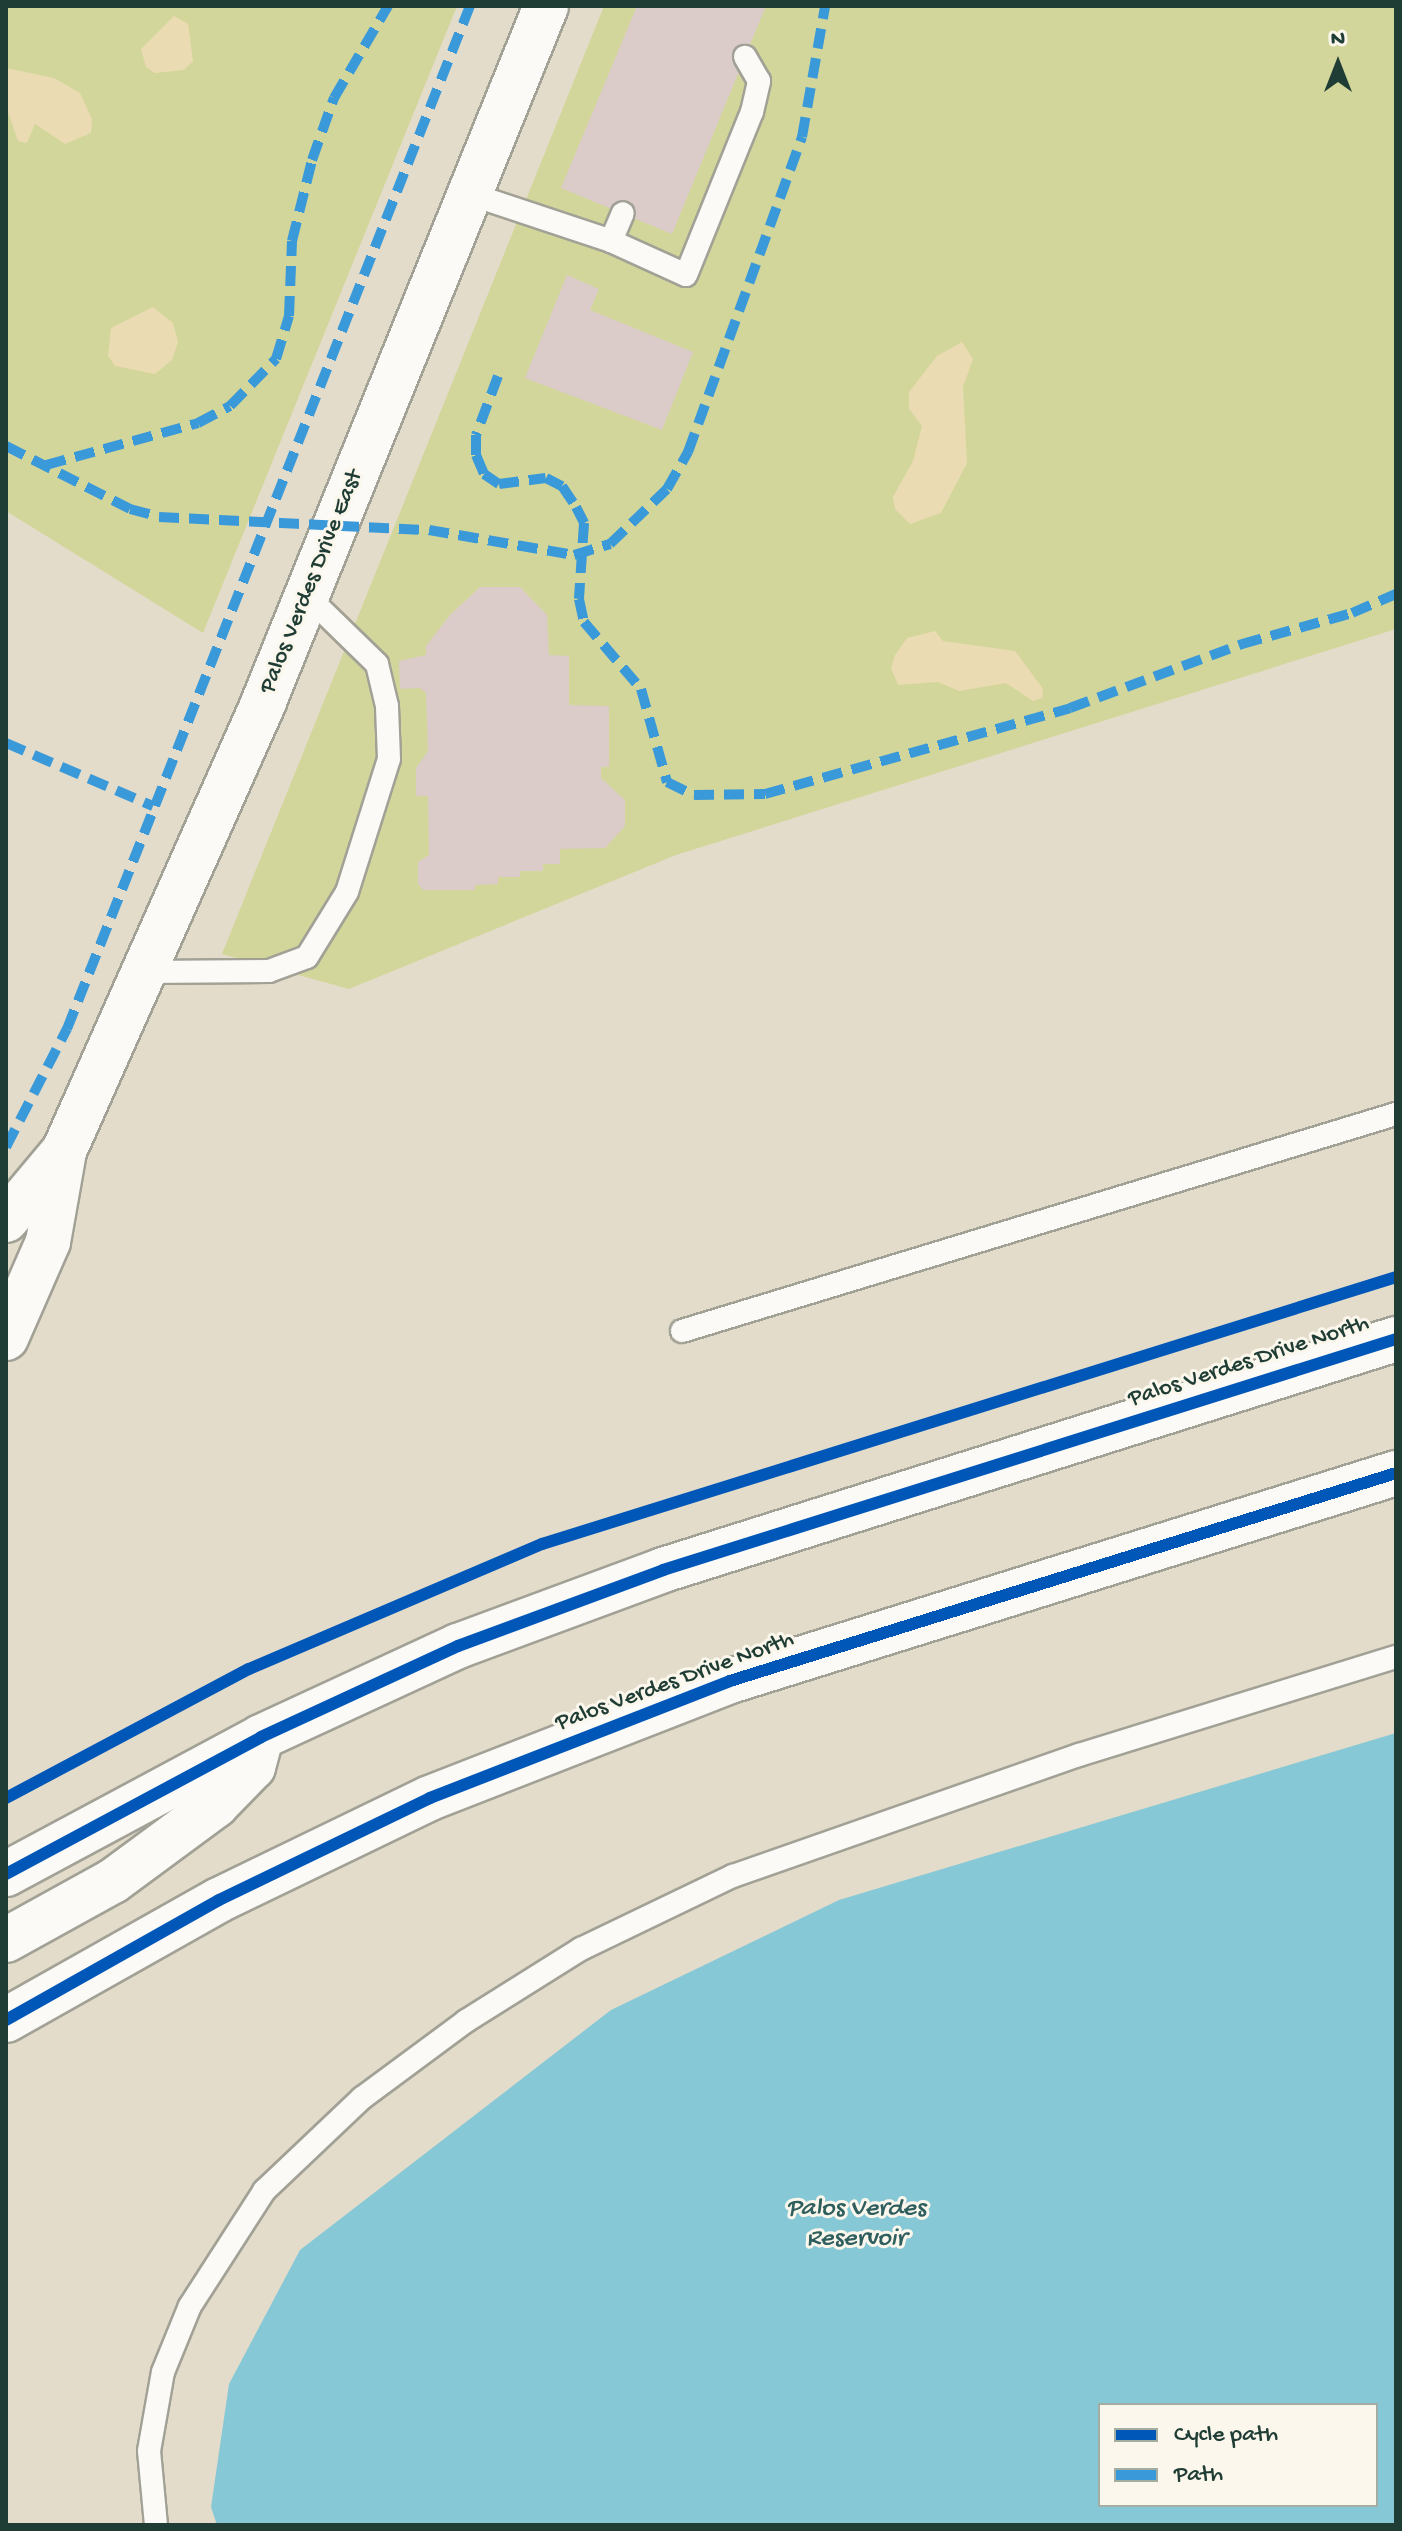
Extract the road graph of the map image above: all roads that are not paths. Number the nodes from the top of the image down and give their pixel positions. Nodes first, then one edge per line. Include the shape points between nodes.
1 (546, 6) edge
2 (745, 57) dead end
3 (470, 194) junction
4 (623, 213) dead end
5 (611, 241) junction
6 (307, 596) junction
7 (145, 972) junction
8 (1396, 1114) edge
9 (64, 1151) junction
10 (6, 1220) edge
11 (682, 1331) dead end
12 (6, 1338) edge
13 (1396, 1339) edge
14 (1396, 1473) edge
15 (1396, 1657) edge
16 (261, 1737) junction
17 (16, 1864) edge
18 (6, 1940) edge
19 (6, 2020) edge
20 (156, 2525) edge

1 - 3 main road, Palos Verdes Drive East
2 - 5 lane via 759,81 752,112 686,275
3 - 5 lane
3 - 6 main road, Palos Verdes Drive East
4 - 5 lane
6 - 7 main road, Palos Verdes Drive East
6 - 7 lane via 377,664 387,706 389,759 347,892 307,957 269,971
7 - 9 main road, Palos Verdes Drive East
8 - 11 lane
9 - 10 main road, Palos Verdes Drive East
9 - 12 main road, Palos Verdes Drive East via 48,1242
13 - 16 main road, Palos Verdes Drive North via 663,1570 458,1646
14 - 19 main road, Palos Verdes Drive North via 730,1681 444,1793 219,1900
15 - 20 lane via 1079,1755 733,1876 581,1949 466,2021 362,2098 264,2191 190,2306 163,2372 149,2451
16 - 17 main road, Palos Verdes Drive North
16 - 18 main road via 253,1767 216,1805 113,1881

